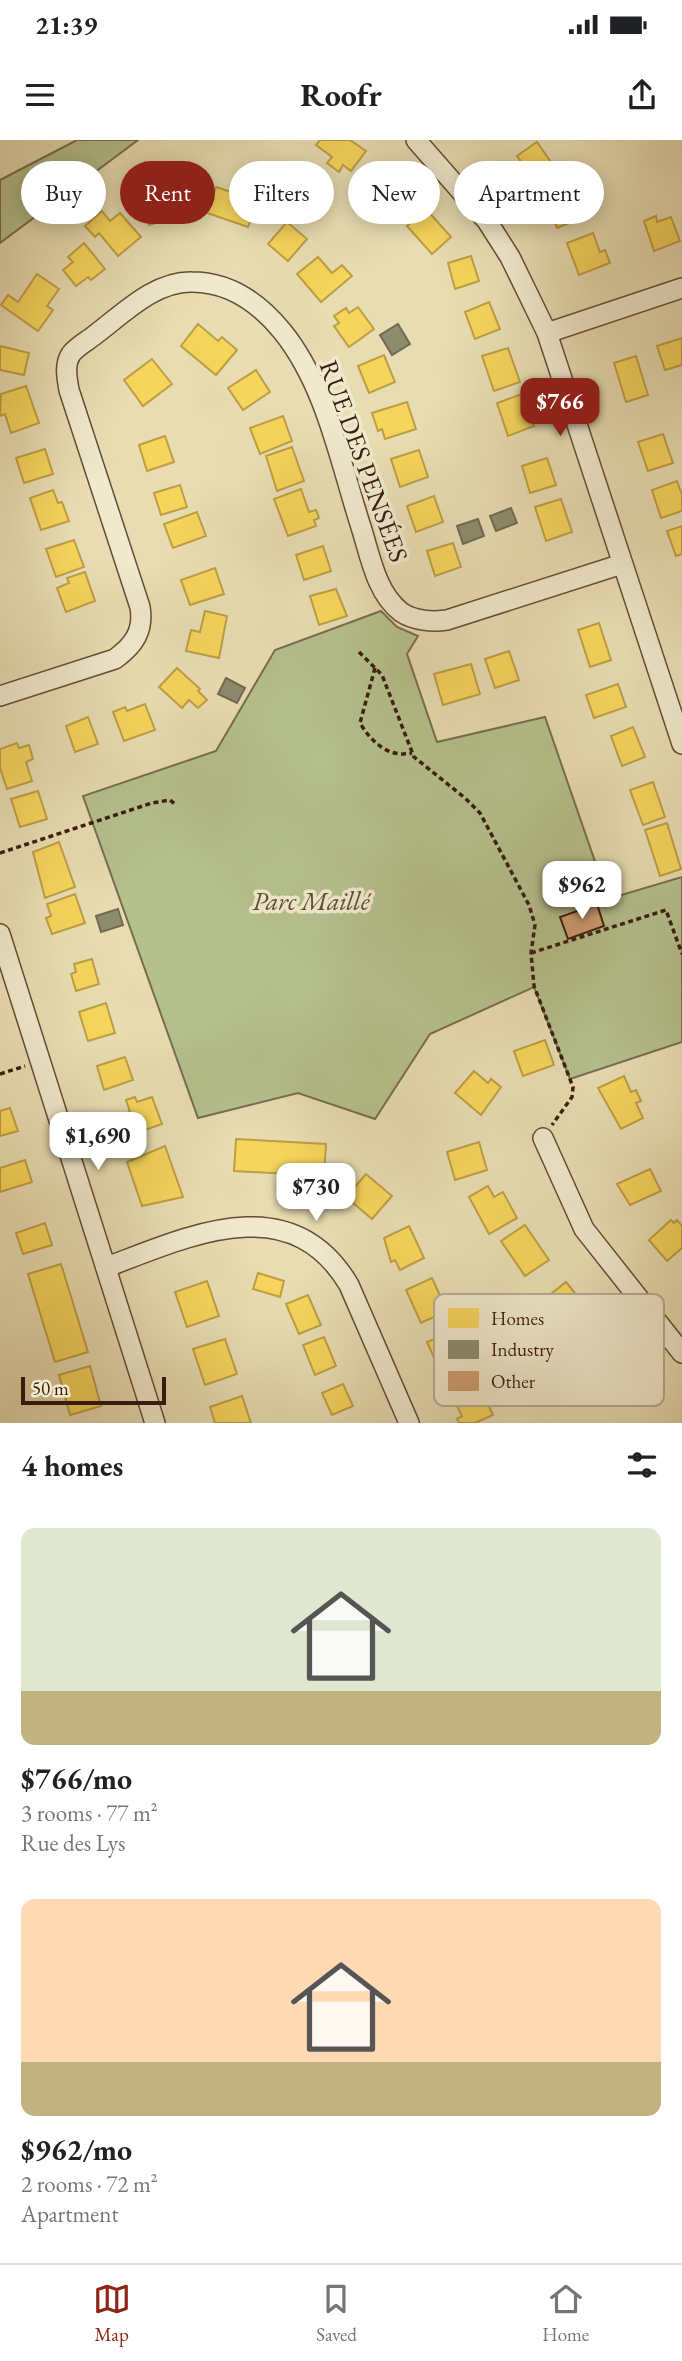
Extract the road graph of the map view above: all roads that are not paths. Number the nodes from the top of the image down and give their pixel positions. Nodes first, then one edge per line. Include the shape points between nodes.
1 (427, 144) edge
2 (682, 288) edge
3 (547, 333) junction
4 (622, 564) junction
5 (0, 696) edge
6 (682, 744) edge
7 (0, 934) edge
8 (543, 1138) road end
9 (107, 1267) junction
10 (635, 1294) edge
11 (664, 1330) edge
12 (682, 1353) edge
13 (155, 1423) edge
14 (409, 1423) edge

1 - 3 street via 510,257
2 - 3 street
3 - 4 street
4 - 5 street, RUE DES PENSÉES via 447,620 434,622 402,612 377,578 327,422 300,359 265,312 247,299 230,288 190,281 156,291 135,305 72,353 66,366 69,390 140,607 139,635 115,659
4 - 6 street
7 - 9 street
8 - 10 street via 584,1229
9 - 13 street
9 - 14 street via 222,1227 253,1226 303,1238 337,1265 349,1284
11 - 12 street

